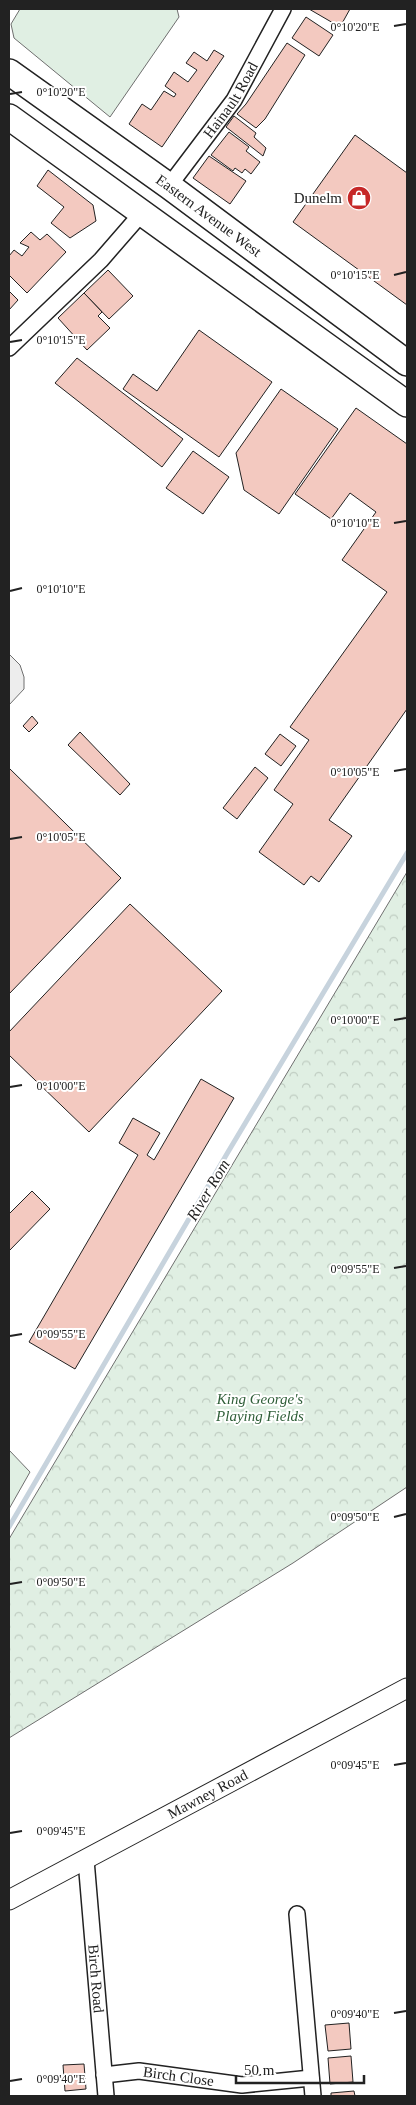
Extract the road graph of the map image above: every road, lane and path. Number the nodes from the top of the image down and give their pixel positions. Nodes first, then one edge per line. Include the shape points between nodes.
1 (284, 9) edge
2 (9, 72) edge
3 (9, 117) edge
4 (169, 186) junction
5 (141, 214) junction
6 (9, 348) edge
7 (407, 363) edge
8 (407, 404) edge
9 (407, 1688) edge
10 (86, 1860) junction
11 (9, 1900) edge
12 (297, 1914) dead end
13 (104, 2075) junction
14 (311, 2078) junction
15 (106, 2096) edge
16 (313, 2096) edge

1 - 4 street, Hainault Road via 234,100
2 - 4 highway, Eastern Avenue West
3 - 5 highway
4 - 7 highway, Eastern Avenue West
5 - 6 street via 101,260
5 - 8 highway
9 - 10 street, Mawney Road
10 - 11 street, Mawney Road
10 - 13 street, Birch Road
12 - 14 street
13 - 14 street, Birch Close via 139,2071 242,2085
13 - 15 street, Birch Road
14 - 16 street

